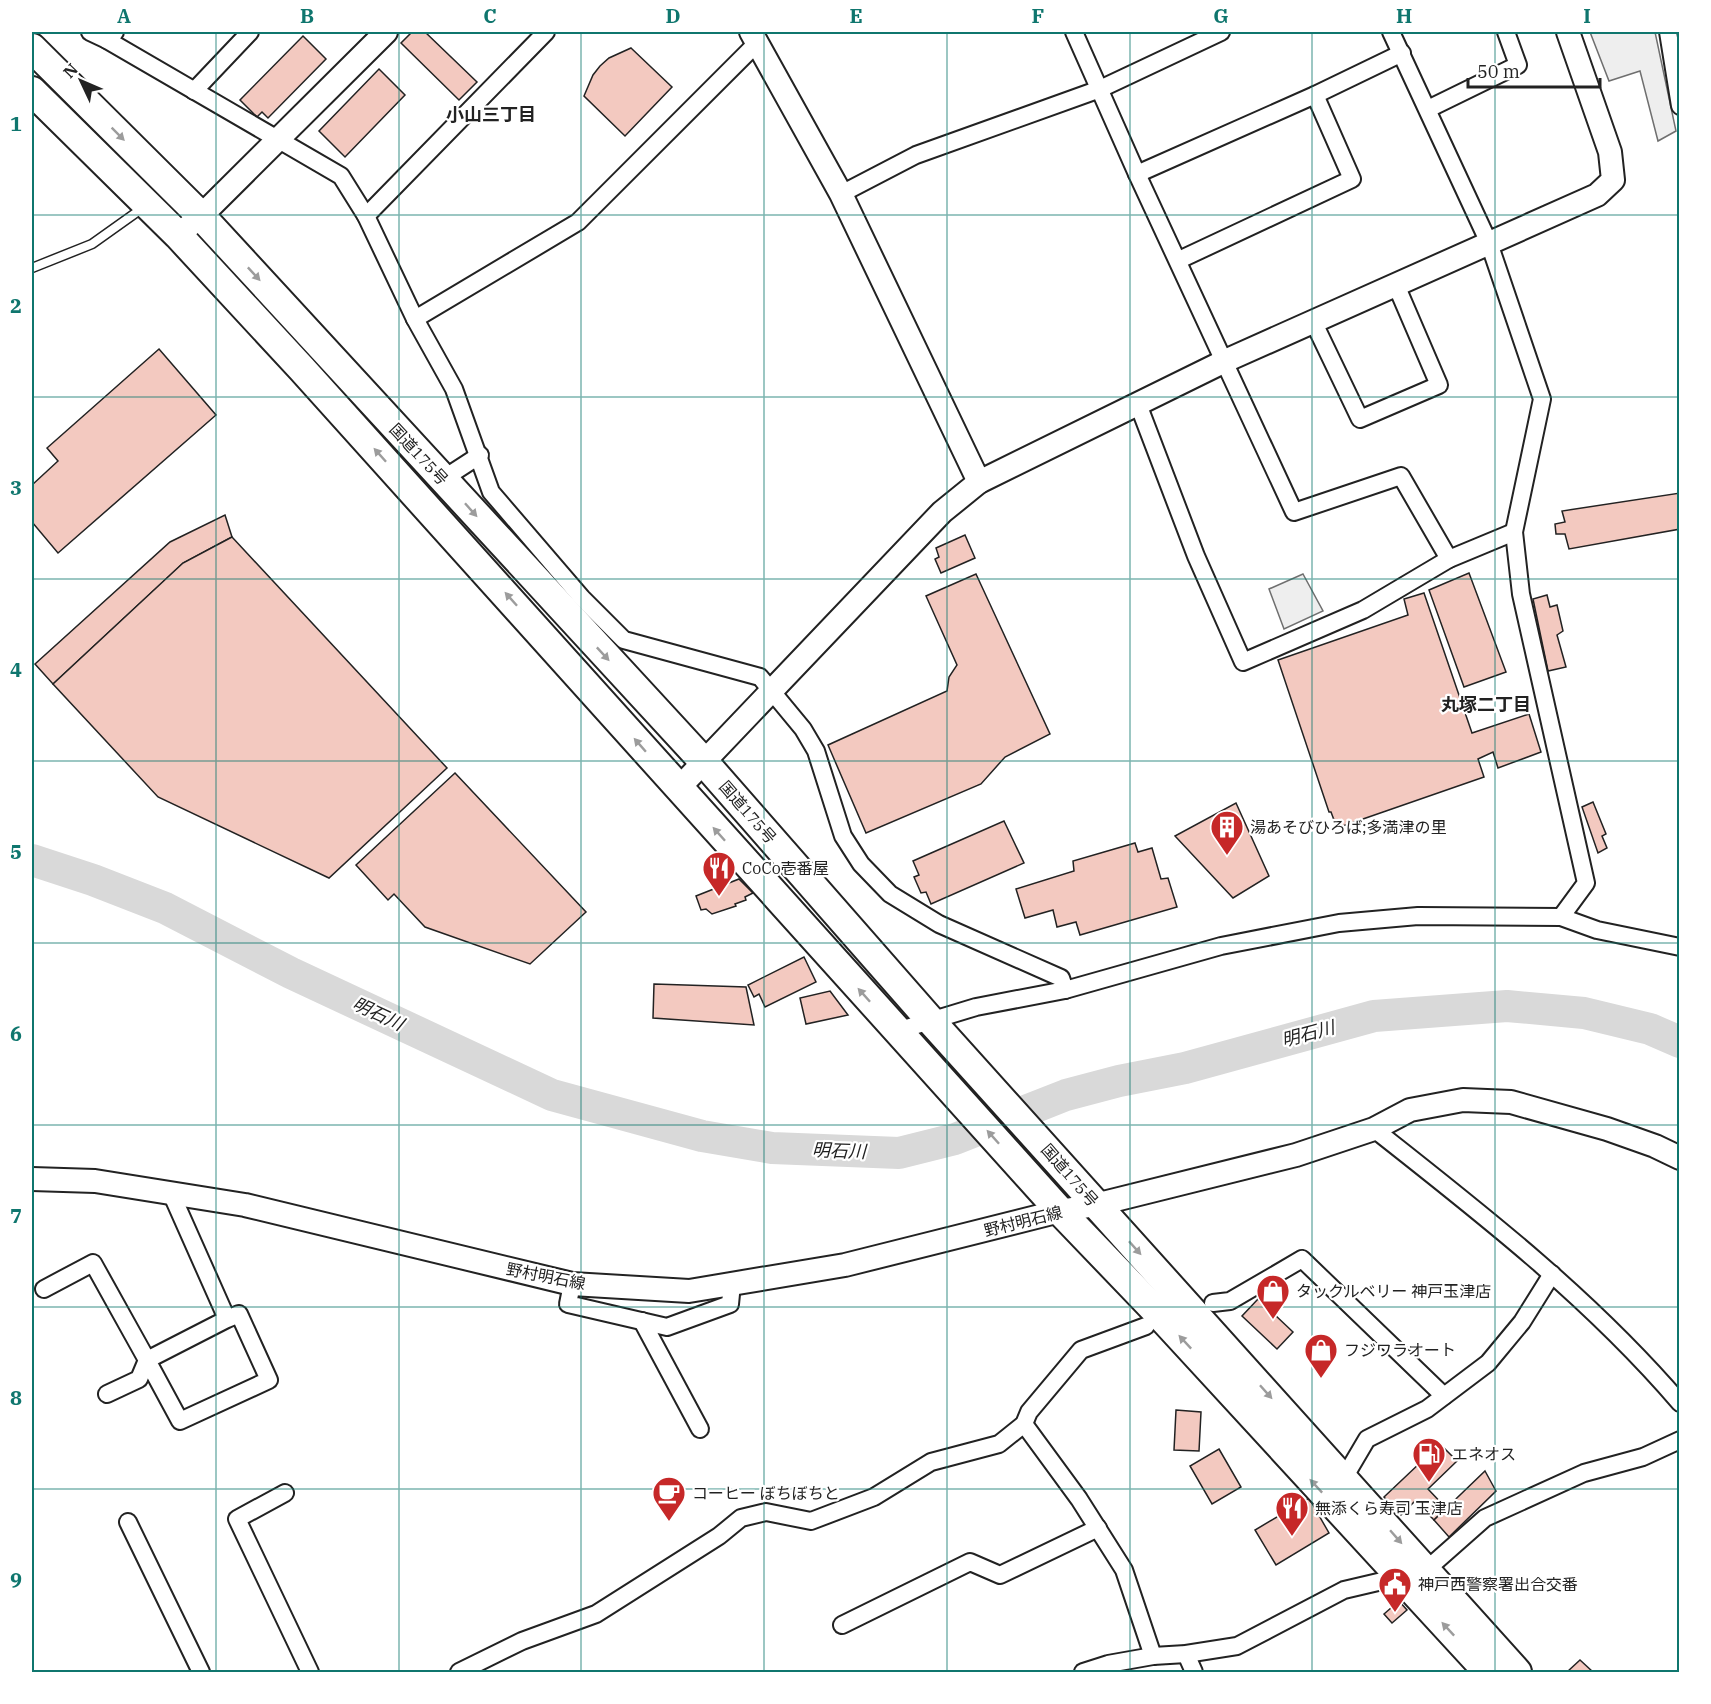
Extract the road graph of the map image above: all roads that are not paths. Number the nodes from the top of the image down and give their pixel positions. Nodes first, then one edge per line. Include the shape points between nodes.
1 (90, 32) edge
2 (250, 32) edge
3 (386, 32) edge
4 (546, 32) edge
5 (1074, 32) edge
6 (1221, 32) edge
7 (1391, 32) edge
8 (1506, 32) edge
9 (1568, 32) edge
10 (1668, 32) edge
11 (111, 36) edge
12 (754, 37) edge
13 (32, 48) edge
14 (1402, 53) junction
15 (1100, 89) junction
16 (32, 91) edge
17 (194, 91) junction
18 (1315, 95) junction
19 (1680, 106) edge
20 (1428, 109) junction
21 (277, 139) junction
22 (1137, 174) junction
23 (841, 194) junction
24 (148, 204) junction
25 (201, 216) junction
26 (366, 216) junction
27 (178, 235) junction
28 (1489, 243) junction
29 (1179, 260) junction
30 (32, 268) edge
31 (1396, 285) junction
32 (415, 320) junction
33 (1313, 321) junction
34 (1225, 361) junction
35 (1138, 404) junction
36 (480, 455) junction
37 (443, 479) junction
38 (979, 482) junction
39 (1514, 532) junction
40 (1449, 559) junction
41 (573, 605) junction
42 (771, 692) junction
43 (704, 762) junction
44 (678, 789) junction
45 (1561, 917) junction
46 (1680, 947) edge
47 (1065, 990) junction
48 (931, 1022) junction
49 (897, 1030) junction
50 (1374, 1129) junction
51 (1680, 1158) edge
52 (32, 1179) edge
53 (171, 1194) junction
54 (1095, 1205) junction
55 (1060, 1211) junction
56 (1552, 1274) junction
57 (572, 1284) junction
58 (732, 1284) junction
59 (44, 1289) dead end
60 (1214, 1303) dead end
61 (228, 1319) junction
62 (642, 1321) junction
63 (1146, 1326) dead end
64 (147, 1360) junction
65 (107, 1394) dead end
66 (1444, 1396) junction
67 (1680, 1403) edge
68 (1024, 1424) junction
69 (700, 1429) dead end
70 (1680, 1440) edge
71 (1344, 1478) junction
72 (285, 1493) dead end
73 (128, 1522) dead end
74 (1098, 1528) junction
75 (1412, 1573) junction
76 (842, 1625) dead end
77 (1186, 1654) junction
78 (1153, 1656) junction
79 (201, 1672) edge
80 (310, 1672) edge
81 (459, 1672) edge
82 (1083, 1672) edge
83 (1194, 1672) edge
84 (1488, 1672) edge
85 (1517, 1672) edge

1 - 11 street
2 - 17 street
3 - 21 street
4 - 26 street
5 - 15 street
6 - 15 street
7 - 14 street
8 - 20 street via 1518,65
9 - 28 street via 1610,152 1613,180 1597,195
10 - 19 street
11 - 17 street
12 - 23 street
12 - 32 street via 578,222
13 -> 25 highway, 国道175号
14 - 18 street
14 - 20 street
15 - 22 street
15 - 23 street via 916,156
16 - 24 highway, 国道175号
17 - 21 street
18 - 22 street
18 - 29 street via 1352,179
20 - 28 street
21 - 25 street
21 - 26 street via 341,176
22 - 29 street
23 - 38 street
24 - 27 highway, 国道175号
24 - 30 lane via 92,244
25 - 27 street
25 -> 37 highway, 国道175号
26 - 32 street
44 -> 27 highway, 国道175号 via 514,602
28 - 31 street
28 - 39 street via 1542,399
29 - 34 street
31 - 33 street
31 - 33 street via 1439,385 1360,419
32 - 36 street via 453,389
33 - 34 street
34 - 35 street
34 - 40 street via 1294,512 1401,476
35 - 38 street
35 - 40 street via 1196,556 1244,662 1363,610
36 - 37 street
36 - 41 street via 491,492
37 -> 41 highway, 国道175号
38 - 42 street via 942,513
39 - 40 street
39 - 45 street via 1521,594 1586,883
41 - 42 street via 624,640 760,677
41 -> 43 highway, 国道175号
42 - 43 street
42 - 47 street via 804,729 816,751 843,836 861,864 890,894 939,924 1061,978
43 - 44 street
43 - 48 highway, 国道175号
49 -> 44 highway, 国道175号
45 - 46 street via 1597,930
45 - 47 street via 1418,916 1339,923 1221,946
47 - 48 street via 976,1007
48 - 49 street
48 - 54 highway, 国道175号
55 -> 49 highway, 国道175号
50 - 51 street, 野村明石線 via 1410,1110 1462,1101 1510,1102 1607,1129
50 - 54 street, 野村明石線 via 1296,1155
50 - 56 street via 1514,1239
52 - 53 street, 野村明石線 via 95,1181
53 - 57 street, 野村明石線 via 245,1205
53 - 61 street
54 - 55 street, 野村明石線
54 -> 71 highway, 国道175号
55 - 58 street, 野村明石線 via 845,1265
75 -> 55 highway, 国道175号
56 - 66 street via 1522,1322 1488,1363
56 - 67 street via 1637,1353
57 - 58 street, 野村明石線 via 689,1292
57 - 62 street via 568,1304
58 - 62 street via 730,1304 667,1327
59 - 64 street via 93,1263
60 - 66 street via 1230,1301 1302,1259
61 - 64 street
61 - 64 street via 239,1314 269,1380 180,1421
62 - 69 street
63 - 68 street via 1081,1350 1029,1412
64 - 65 street via 139,1379
66 - 71 street via 1427,1409 1367,1439
68 - 74 street
68 - 81 street via 999,1444 932,1462 874,1497 811,1521 766,1512 741,1518 596,1614 522,1641
70 - 75 street via 1644,1457 1584,1473 1485,1518
71 -> 75 highway, 国道175号
72 - 80 street via 237,1519
73 - 79 street
74 - 76 street via 1000,1575 970,1562
74 - 78 street via 1124,1570
75 - 77 street via 1344,1590 1238,1646
84 -> 75 highway, 国道175号
75 - 85 highway, 国道175号
77 - 78 street
77 - 83 street
78 - 82 street

